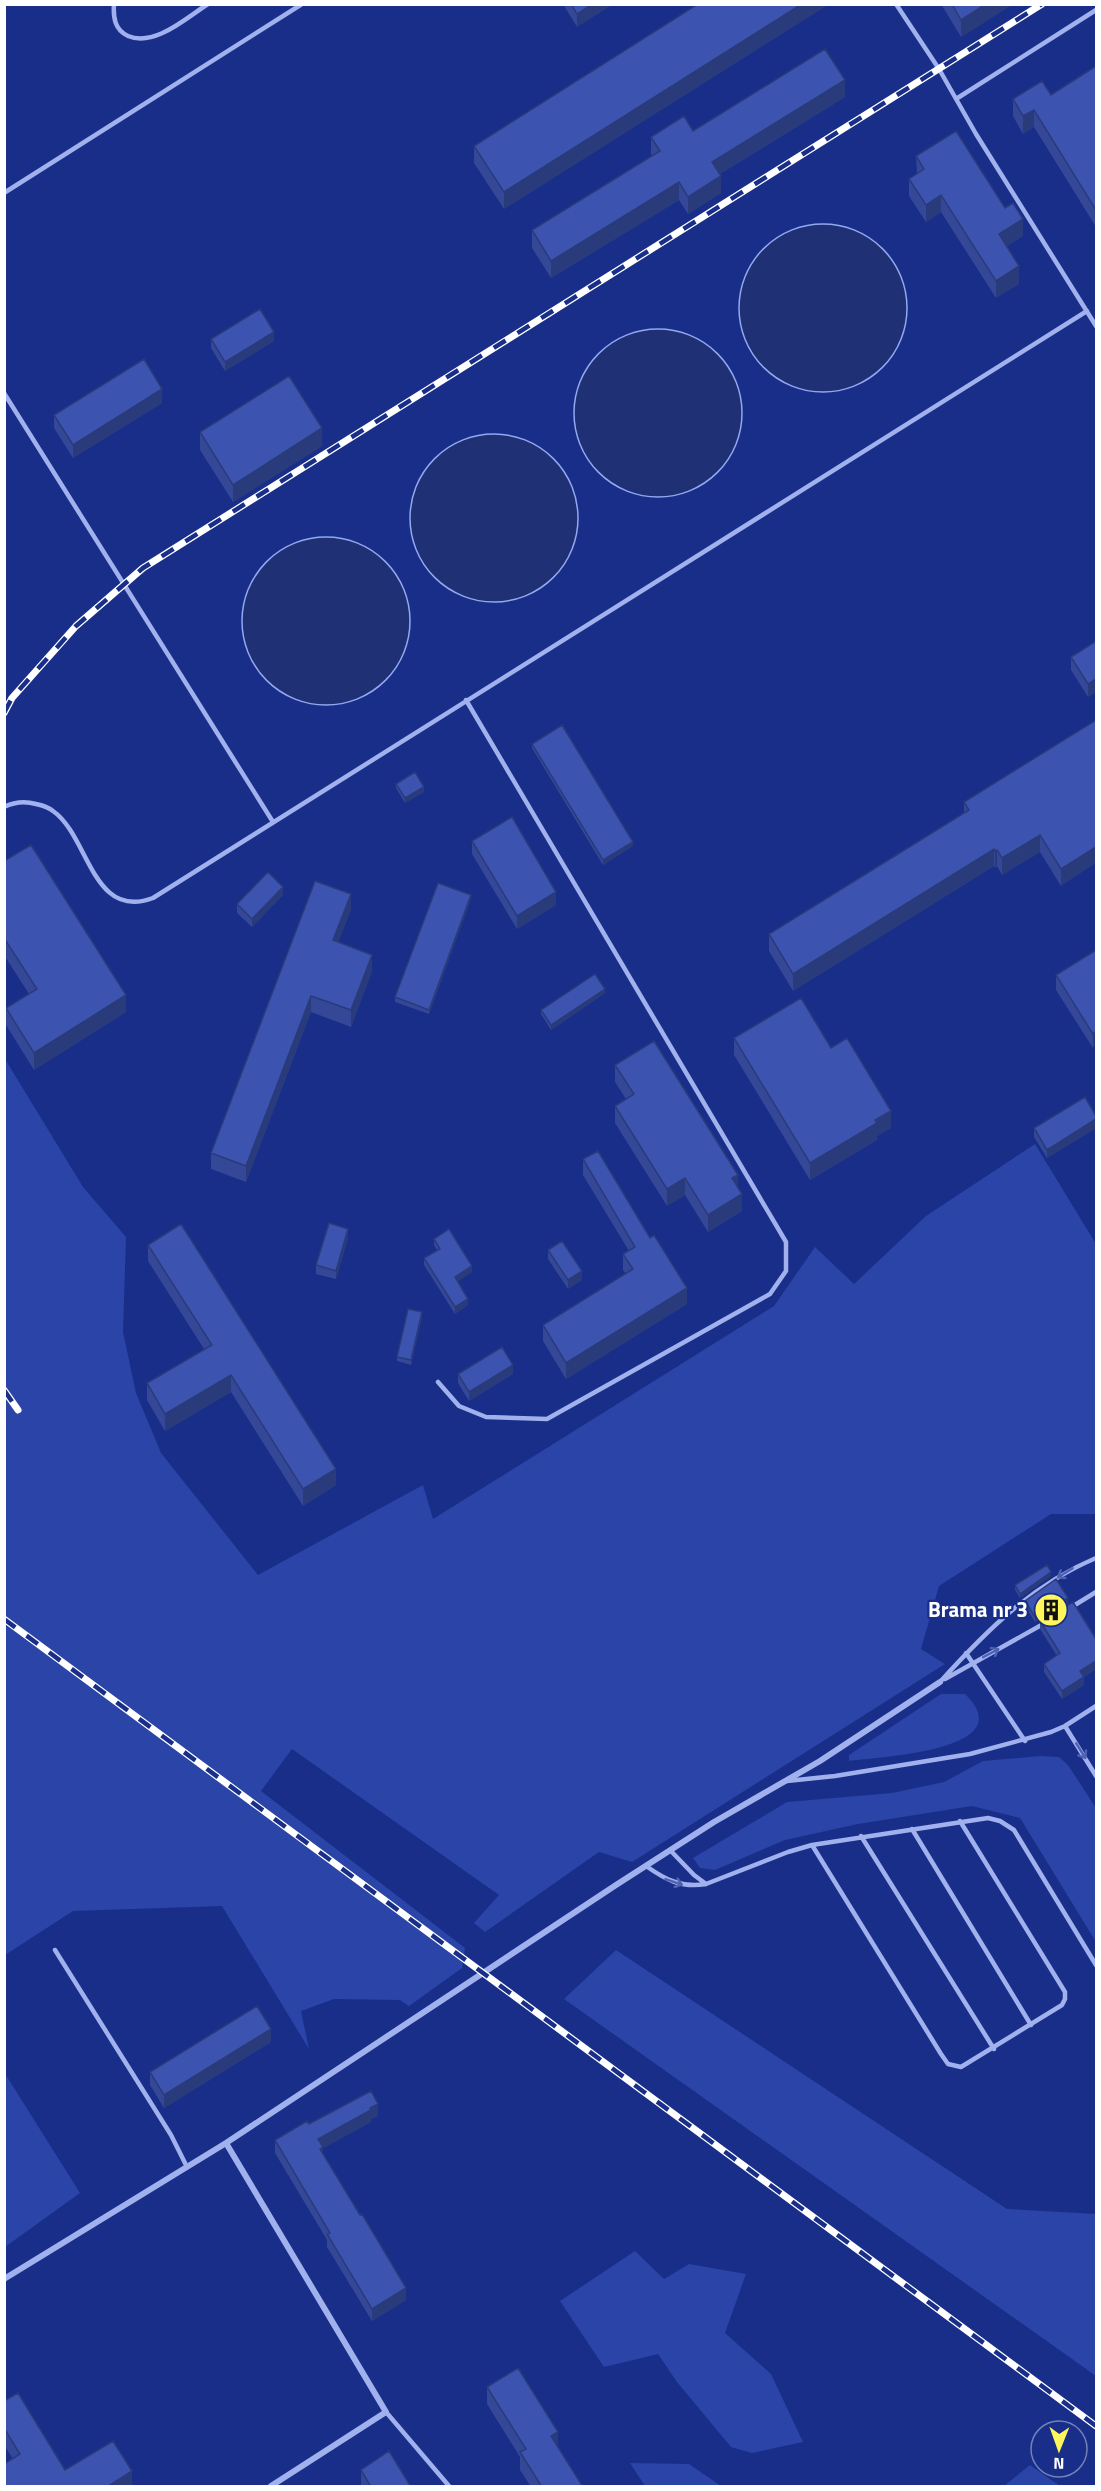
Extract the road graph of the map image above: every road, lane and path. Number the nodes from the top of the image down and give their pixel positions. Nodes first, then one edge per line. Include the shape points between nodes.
1 (114, 4) edge
2 (208, 4) edge
3 (302, 4) edge
4 (896, 4) edge
5 (1096, 10) edge
6 (956, 99) junction
7 (4, 192) edge
8 (1087, 311) junction
9 (1096, 326) edge
10 (4, 393) edge
11 (466, 700) junction
12 (4, 807) edge
13 (273, 822) junction
14 (438, 1382) dead end
15 (1096, 1558) edge
16 (1096, 1592) edge
17 (1061, 1613) edge
18 (1053, 1618) edge
19 (966, 1653) junction
20 (973, 1663) junction
21 (940, 1682) junction
22 (1096, 1706) edge
23 (1065, 1726) junction
24 (1024, 1741) junction
25 (1096, 1776) edge
26 (785, 1781) junction
27 (960, 1821) junction
28 (912, 1829) junction
29 (861, 1836) junction
30 (812, 1845) junction
31 (670, 1850) junction
32 (646, 1866) junction
33 (706, 1884) junction
34 (55, 1950) dead end
35 (1096, 1965) edge
36 (1031, 2025) junction
37 (994, 2049) junction
38 (226, 2143) junction
39 (187, 2166) junction
40 (4, 2279) edge
41 (387, 2412) junction
42 (270, 2487) edge
43 (449, 2487) edge

1 - 2 lane via 116,26 134,38 161,34
3 - 7 lane
4 - 6 lane
5 - 6 lane
6 - 8 lane
8 - 9 lane
8 - 11 lane
10 - 13 lane
11 - 13 lane
11 - 14 lane via 786,1242 786,1270 770,1294 547,1419 486,1417 459,1406
12 - 13 lane via 31,802 53,811 104,889 114,898 140,903
15 -> 19 lane via 1072,1568 1024,1599
16 - 17 lane
20 -> 18 lane
19 - 20 lane
19 - 21 lane
20 - 21 lane
20 - 24 lane
21 - 26 street
22 - 23 lane
23 - 24 lane
23 -> 25 lane
24 - 26 lane via 970,1754
26 - 31 street
27 - 28 lane
27 - 35 lane via 988,1818 1014,1830
27 - 36 lane via 1065,1992 1062,2005
28 - 29 lane
28 - 36 lane
29 - 30 lane
29 - 37 lane
30 - 33 lane
30 - 37 lane via 948,2064 961,2067
31 - 32 street
31 - 33 lane
32 -> 33 lane via 675,1884
32 - 38 street
34 - 39 lane
36 - 37 lane
38 - 39 street
38 - 41 street
39 - 40 street
41 - 42 street
41 - 43 lane

